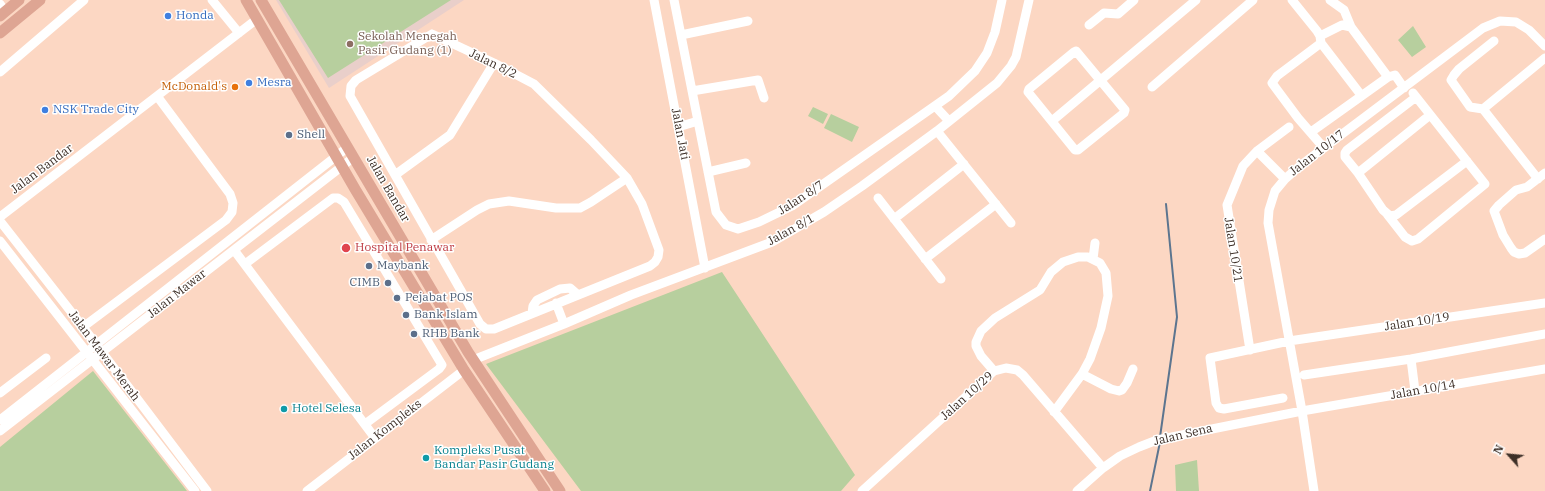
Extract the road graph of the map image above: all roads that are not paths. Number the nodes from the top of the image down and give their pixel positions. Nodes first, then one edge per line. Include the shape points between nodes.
1 (19, 0) edge
2 (40, 0) edge
3 (84, 0) edge
4 (212, 0) edge
5 (246, 0) edge
6 (261, 0) edge
7 (654, 0) edge
8 (674, 0) edge
9 (1002, 0) edge
10 (1029, 0) edge
11 (1134, 0) edge
12 (1196, 0) edge
13 (1254, 0) edge
14 (1292, 0) edge
15 (1330, 0) edge
16 (2, 11) edge
17 (257, 19) junction
18 (748, 21) dead end
19 (1089, 25) dead end
20 (1351, 27) junction
21 (0, 33) edge
22 (239, 33) junction
23 (681, 35) junction
24 (1320, 39) junction
25 (1494, 41) dead end
26 (1545, 46) edge
27 (1545, 58) edge
28 (494, 64) junction
29 (0, 72) edge
30 (1388, 77) junction
31 (1100, 80) junction
32 (1152, 87) dead end
33 (1406, 87) junction
34 (692, 91) junction
35 (1361, 95) junction
36 (157, 96) junction
37 (1416, 97) junction
38 (764, 98) dead end
39 (936, 106) junction
40 (1483, 109) junction
41 (1430, 115) junction
42 (698, 121) junction
43 (949, 121) junction
44 (1052, 121) junction
45 (678, 127) junction
46 (1289, 127) dead end
47 (937, 130) junction
48 (1311, 132) junction
49 (348, 147) junction
50 (1324, 148) junction
51 (1257, 151) junction
52 (336, 156) junction
53 (354, 157) junction
54 (1467, 161) junction
55 (746, 164) dead end
56 (964, 164) junction
57 (342, 166) junction
58 (708, 172) junction
59 (1358, 173) junction
60 (395, 175) junction
61 (1541, 176) edge
62 (627, 178) junction
63 (1285, 179) junction
64 (878, 198) dead end
65 (996, 204) junction
66 (1391, 214) junction
67 (0, 217) edge
68 (894, 219) junction
69 (0, 221) edge
70 (1012, 223) dead end
71 (1545, 239) edge
72 (431, 240) junction
73 (0, 242) edge
74 (1096, 243) dead end
75 (234, 250) junction
76 (925, 259) junction
77 (1093, 259) junction
78 (245, 264) junction
79 (705, 268) junction
80 (940, 279) dead end
81 (578, 295) junction
82 (556, 303) junction
83 (1545, 303) edge
84 (532, 313) junction
85 (564, 324) junction
86 (84, 328) junction
87 (1545, 334) edge
88 (1289, 341) junction
89 (99, 348) junction
90 (1250, 350) junction
91 (90, 356) junction
92 (46, 358) dead end
93 (1411, 358) junction
94 (473, 360) junction
95 (1133, 369) dead end
96 (1545, 369) edge
97 (464, 370) junction
98 (994, 371) junction
99 (1082, 374) junction
100 (1304, 375) dead end
101 (1415, 391) junction
102 (0, 393) edge
103 (1282, 398) dead end
104 (1302, 411) junction
105 (1054, 412) junction
106 (0, 420) edge
107 (365, 424) junction
108 (0, 431) edge
109 (375, 438) junction
110 (1103, 468) junction
111 (195, 491) edge
112 (206, 491) edge
113 (307, 491) edge
114 (545, 491) edge
115 (560, 491) edge
116 (862, 491) edge
117 (1077, 491) edge
118 (1314, 491) edge

1 - 16 main road
2 - 21 main road
3 - 29 street
4 - 22 street
5 - 17 main road
6 - 49 main road, Jalan Bandar
7 - 45 street, Jalan Jati
8 - 23 street, Jalan 8/7
9 - 39 street, Jalan 8/7 via 996,32 982,62 967,80
10 - 43 street, Jalan 8/1 via 1019,47 1011,66 997,83
11 - 19 street via 1118,14 1104,14
12 - 31 street
13 - 32 street
14 - 24 street
15 - 20 street via 1344,10
17 - 22 street, Jalan Bandar
17 - 52 main road
18 - 23 street
20 - 24 street via 1340,25
20 - 30 street
22 - 36 street, Jalan Bandar
23 - 34 street, Jalan 8/7
24 - 35 street
24 - 48 street via 1272,81
25 - 40 street via 1459,69 1451,80 1470,107
26 - 33 street, Jalan 10/17 via 1529,30 1516,22 1500,21 1483,28
27 - 40 street
28 - 60 street via 450,135
28 - 60 street, Jalan 8/2 via 432,34 354,81 349,90 351,99
28 - 62 street, Jalan 8/2 via 536,86
30 - 33 street via 1394,75
30 - 35 street
31 - 44 street
31 - 44 street via 1075,51 1029,89 1028,93
31 - 44 street via 1124,109 1124,113 1078,150 1075,150
33 - 37 street
33 - 50 street, Jalan 10/17
34 - 38 street via 758,80
34 - 42 street, Jalan 8/7
35 - 48 street
36 - 67 street, Jalan Bandar
36 - 86 street via 230,194 232,212 226,220
37 - 41 street
37 - 59 street via 1347,150 1345,157
39 - 43 street
39 - 58 street, Jalan 8/7 via 792,206 742,228 734,229 718,216
40 - 61 street
41 - 54 street
41 - 59 street
42 - 45 street
42 - 58 street, Jalan 8/7
43 - 47 street, Jalan 8/1
45 - 79 street, Jalan Jati
46 - 51 street, Jalan 10/21
47 - 56 street
47 - 79 street, Jalan 8/1 via 862,186 793,231 772,242
48 - 50 street
49 - 52 street, Jalan Mawar
49 - 53 main road, Jalan Bandar
50 - 63 street, Jalan 10/17
51 - 63 street
51 - 90 street, Jalan 10/21 via 1243,166 1227,207
52 - 57 main road
52 - 89 street, Jalan Mawar
53 - 57 street, Jalan Mawar
53 - 94 main road, Jalan Bandar
54 - 66 street
54 - 66 street via 1486,184 1418,238 1412,241 1405,237
55 - 58 street
56 - 65 street
56 - 68 street
57 - 75 street, Jalan Mawar
57 - 97 main road
59 - 66 street
60 - 72 street, Jalan 8/2
61 - 71 street via 1512,193 1496,208 1494,214 1511,248 1519,254 1525,254
62 - 72 street via 580,208 556,208 509,201 490,204
62 - 81 street, Jalan 8/2 via 648,218 659,250 658,257 650,266
63 - 88 street, Jalan 10/17 via 1273,197 1268,224
64 - 68 street
65 - 70 street
65 - 76 street
68 - 76 street
69 - 86 street, Jalan Mawar Merah
72 - 84 street, Jalan 8/2 via 467,304 486,329 494,329
73 - 91 street, Jalan Mawar Merah
74 - 77 street
75 - 78 street
75 - 89 street, Jalan Mawar
76 - 80 street
77 - 98 street via 1078,257 1063,262 1051,272 1040,290 999,316 981,331 976,346
77 - 99 street via 1104,268 1108,296 1104,318
78 - 107 street
78 - 107 street via 333,198 344,202 442,365
79 - 85 street, Jalan 8/1 via 631,295
81 - 82 street, Jalan 8/2
81 - 84 street via 570,288 542,296 532,307
82 - 84 street, Jalan 8/2
82 - 85 street
83 - 88 street, Jalan 10/19
85 - 94 street, Jalan 8/1
86 - 89 street, Jalan Mawar Merah
87 - 93 street
88 - 90 street, Jalan 10/19
88 - 104 street, Jalan 10/17
89 - 91 street, Jalan Mawar
89 - 112 street, Jalan Mawar Merah
90 - 103 street, Jalan 10/19 via 1210,358 1217,406 1224,409
91 - 106 street, Jalan Mawar
91 - 108 street, Jalan Mawar
91 - 111 street, Jalan Mawar Merah
92 - 102 street
93 - 100 street
93 - 101 street
94 - 115 main road, Jalan Bandar
95 - 99 street via 1127,383 1119,391
96 - 101 street, Jalan 10/14
97 - 109 street, Jalan Kompleks
97 - 114 main road
98 - 105 street, Jalan 10/29 via 1006,368 1017,370
98 - 116 street, Jalan 10/29
99 - 105 street
101 - 104 street, Jalan 10/14
104 - 110 street, Jalan Sena via 1158,440 1129,451
104 - 118 street, Jalan 10/17
105 - 110 street, Jalan 10/29
107 - 109 street
109 - 113 street, Jalan Kompleks
110 - 117 street, Jalan Sena

